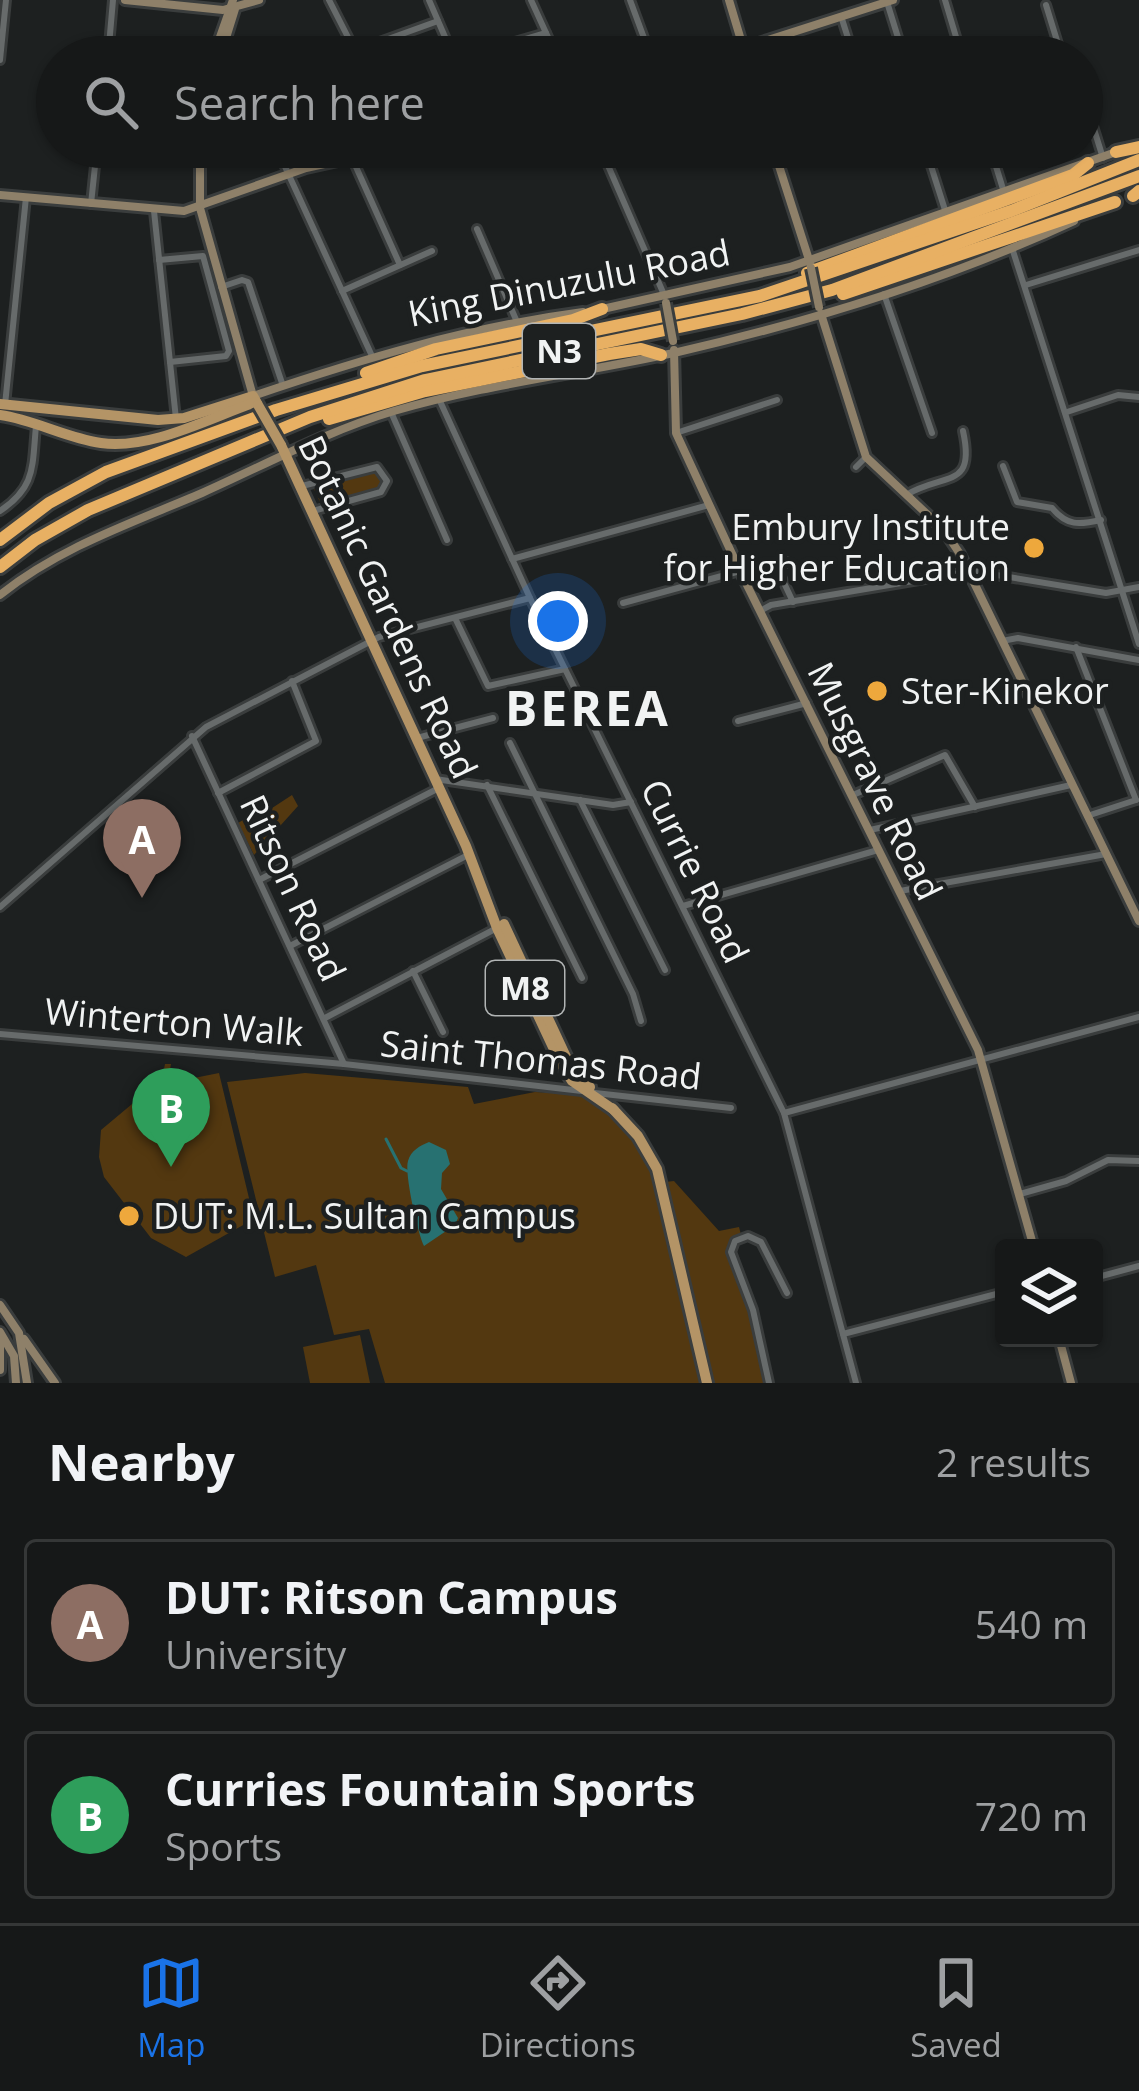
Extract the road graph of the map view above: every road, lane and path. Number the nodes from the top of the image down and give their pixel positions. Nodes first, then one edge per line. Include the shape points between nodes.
1 (6, 0) edge
2 (113, 0) edge
3 (129, 0) edge
4 (329, 0) edge
5 (429, 0) edge
6 (531, 0) edge
7 (630, 0) edge
8 (729, 0) edge
9 (945, 0) edge
10 (254, 1) edge
11 (890, 1) edge
12 (233, 5) edge
13 (1046, 5) dead end
14 (841, 16) junction
15 (438, 21) junction
16 (546, 33) junction
17 (110, 36) edge
18 (224, 36) edge
19 (347, 36) edge
20 (396, 36) edge
21 (445, 36) edge
22 (536, 36) edge
23 (547, 36) edge
24 (643, 36) edge
25 (740, 36) edge
26 (788, 36) edge
27 (847, 36) edge
28 (899, 36) edge
29 (956, 36) edge
30 (1055, 36) edge
31 (0, 61) edge
32 (1103, 141) edge
33 (1139, 144) edge
34 (1109, 155) junction
35 (1103, 157) edge
36 (1139, 160) edge
37 (95, 168) edge
38 (200, 168) edge
39 (286, 168) edge
40 (313, 168) edge
41 (356, 168) edge
42 (609, 168) edge
43 (780, 168) edge
44 (932, 168) edge
45 (996, 168) edge
46 (1072, 168) edge
47 (1082, 168) edge
48 (289, 174) junction
49 (1139, 176) edge
50 (1003, 189) junction
51 (1137, 193) edge
52 (0, 195) edge
53 (26, 197) junction
54 (1115, 202) junction
55 (91, 204) junction
56 (200, 208) junction
57 (945, 210) junction
58 (154, 211) junction
59 (477, 229) dead end
60 (1012, 248) junction
61 (1139, 250) edge
62 (432, 251) dead end
63 (159, 260) junction
64 (400, 265) junction
65 (810, 265) junction
66 (1026, 285) junction
67 (221, 287) junction
68 (341, 291) junction
69 (884, 294) junction
70 (666, 300) junction
71 (721, 303) junction
72 (602, 309) junction
73 (820, 311) junction
74 (742, 314) junction
75 (518, 322) junction
76 (668, 354) junction
77 (372, 356) junction
78 (170, 362) junction
79 (284, 386) junction
80 (1139, 397) edge
81 (439, 399) junction
82 (776, 400) dead end
83 (256, 401) junction
84 (2, 408) edge
85 (276, 410) junction
86 (391, 412) junction
87 (1067, 412) junction
88 (176, 419) junction
89 (37, 421) junction
90 (290, 425) junction
91 (963, 431) dead end
92 (676, 433) junction
93 (932, 433) dead end
94 (284, 449) junction
95 (866, 458) junction
96 (856, 466) dead end
97 (1003, 466) dead end
98 (302, 486) junction
99 (906, 495) junction
100 (709, 505) junction
101 (0, 511) edge
102 (313, 511) junction
103 (1101, 520) junction
104 (448, 539) dead end
105 (0, 540) edge
106 (512, 559) junction
107 (788, 562) dead end
108 (0, 571) edge
109 (740, 571) junction
110 (968, 571) junction
111 (1139, 587) edge
112 (1124, 592) junction
113 (0, 595) edge
114 (530, 598) junction
115 (793, 602) junction
116 (623, 603) dead end
117 (760, 611) junction
118 (455, 618) junction
119 (372, 640) junction
120 (1002, 641) junction
121 (1139, 644) edge
122 (1076, 647) junction
123 (1139, 660) edge
124 (565, 669) junction
125 (292, 681) junction
126 (806, 703) junction
127 (493, 718) dead end
128 (738, 721) dead end
129 (192, 736) junction
130 (417, 738) junction
131 (510, 743) dead end
132 (437, 783) junction
133 (488, 785) junction
134 (1072, 785) junction
135 (534, 791) junction
136 (218, 793) junction
137 (853, 795) junction
138 (580, 800) junction
139 (1138, 800) edge
140 (631, 802) junction
141 (975, 807) junction
142 (1087, 816) junction
143 (870, 830) junction
144 (878, 850) junction
145 (469, 851) junction
146 (1106, 854) junction
147 (259, 880) junction
148 (900, 891) junction
149 (0, 907) edge
150 (683, 907) junction
151 (1139, 921) edge
152 (497, 928) junction
153 (290, 946) junction
154 (665, 970) dead end
155 (413, 971) junction
156 (582, 978) dead end
157 (1139, 1017) edge
158 (324, 1018) junction
159 (641, 1021) dead end
160 (442, 1032) dead end
161 (0, 1034) edge
162 (982, 1058) junction
163 (344, 1064) junction
164 (569, 1085) junction
165 (599, 1096) junction
166 (731, 1108) dead end
167 (784, 1113) junction
168 (1139, 1161) edge
169 (1020, 1194) junction
170 (1032, 1239) edge
171 (1139, 1266) edge
172 (1103, 1276) edge
173 (787, 1292) dead end
174 (995, 1294) edge
175 (0, 1305) edge
176 (19, 1333) junction
177 (843, 1334) junction
178 (0, 1336) edge
179 (1061, 1347) edge
180 (0, 1370) edge
181 (16, 1383) edge
182 (26, 1383) edge
183 (55, 1383) edge
184 (707, 1383) edge
185 (769, 1383) edge
186 (856, 1383) edge
187 (1071, 1383) edge

1 - 31 street
2 - 17 street
3 - 12 main road
4 - 19 street
5 - 15 street
6 - 16 street
7 - 24 street
8 - 25 main road
9 - 29 street
10 - 12 main road
11 - 14 main road
11 - 28 street
12 - 18 main road
13 - 30 street
14 - 26 main road
14 - 27 street
15 - 20 street
15 - 21 street
16 - 22 street
16 - 23 street
32 - 34 street
33 - 34 highway
34 - 35 main road, King Dinuzulu Road
36 - 71 highway, N3 via 844,270
37 - 55 street
38 - 56 main road, M8
39 - 48 street
40 - 48 main road
41 - 64 street
42 - 70 street
43 - 65 main road
44 - 57 street
45 - 50 street
46 - 50 main road, King Dinuzulu Road
47 - 71 highway
48 - 56 main road
48 - 68 street
49 - 74 highway, N3 via 832,290
50 - 57 main road, King Dinuzulu Road
51 - 54 main road
52 - 53 main road
53 - 55 main road
53 - 84 street
54 - 60 main road
54 - 74 highway via 875,285
55 - 58 main road
56 - 58 main road
56 - 67 main road, M8
57 - 65 main road, King Dinuzulu Road
58 - 63 street
59 - 75 street
60 - 66 street
60 - 69 main road
61 - 66 street
62 - 64 street
63 - 78 street
63 - 78 street via 202,256 229,351
64 - 68 street
65 - 70 main road, King Dinuzulu Road
65 - 73 main road, bridge
66 - 87 street
67 - 79 street via 248,283
67 - 83 main road, M8
68 - 77 street
69 - 73 main road
69 - 93 street
70 - 72 main road, King Dinuzulu Road
70 - 76 main road, Musgrave Road, bridge
71 - 85 highway, N3 via 422,366
72 - 75 main road, King Dinuzulu Road
72 - 85 highway via 436,349
73 - 76 main road
73 - 95 main road
74 - 90 highway, N3 via 425,380
75 - 77 main road, King Dinuzulu Road
76 - 81 main road
76 - 90 highway via 608,354
76 - 92 main road, Musgrave Road
77 - 79 main road, King Dinuzulu Road
78 - 88 street
79 - 83 main road, King Dinuzulu Road
80 - 87 street via 1118,395
81 - 86 main road
81 - 106 street, Currie Road
82 - 92 street
83 - 88 main road, King Dinuzulu Road
83 - 89 main road, King Dinuzulu Road via 117,444
83 - 94 main road, Botanic Gardens Road / M8, bridge
84 - 88 main road, King Dinuzulu Road
84 - 89 main road, King Dinuzulu Road
85 - 105 highway, N3 via 106,472
86 - 94 main road
86 - 104 street
87 - 103 street
89 - 101 street via 29,484
90 - 108 highway, N3 via 88,510
91 - 99 street via 969,460 962,472
92 - 100 main road, Musgrave Road
94 - 98 main road, Botanic Gardens Road / M8
94 - 113 main road via 72,548
95 - 96 street
95 - 99 main road
97 - 103 street via 1015,501 1052,508 1064,521
98 - 102 main road, Botanic Gardens Road / M8
98 - 102 street via 372,467 383,472 388,485 381,492
99 - 110 main road via 947,533
100 - 106 street
100 - 109 main road, Musgrave Road
102 - 119 main road, Botanic Gardens Road / M8
103 - 112 street
106 - 114 street, Currie Road
107 - 115 street via 777,568
109 - 116 street
109 - 117 main road, Musgrave Road
110 - 112 street
110 - 115 street
110 - 120 main road
111 - 112 street
112 - 121 street
114 - 118 street
114 - 124 street, Currie Road
115 - 117 street
117 - 126 main road, Musgrave Road
118 - 119 street
118 - 124 street via 487,686
119 - 125 street
119 - 130 main road, Botanic Gardens Road / M8
120 - 122 street
120 - 134 main road
122 - 123 street
122 - 139 street
124 - 140 street, Currie Road
125 - 129 street
125 - 136 street via 316,735 312,744
126 - 128 street
126 - 137 main road, Musgrave Road
127 - 130 street
129 - 136 street, Ritson Road
129 - 149 street
130 - 132 main road, Botanic Gardens Road / M8
131 - 135 street
132 - 133 street
132 - 145 main road, Botanic Gardens Road / M8
132 - 147 street
133 - 135 street
133 - 156 street
134 - 141 street
134 - 142 main road
135 - 138 street
135 - 159 street
136 - 147 street, Ritson Road
137 - 141 street via 945,755
137 - 143 main road, Musgrave Road
138 - 140 street
138 - 154 street
139 - 142 street
140 - 150 street, Currie Road
141 - 143 street
142 - 146 main road
143 - 144 main road, Musgrave Road
144 - 148 main road, Musgrave Road
144 - 150 street
145 - 152 main road, Botanic Gardens Road / M8
145 - 153 street
145 - 165 main road, Botanic Gardens Road / M8 via 568,1060
146 - 148 street
146 - 151 main road
147 - 153 street, Ritson Road
148 - 162 main road, Musgrave Road
150 - 167 street, Currie Road
152 - 155 street
152 - 164 main road, Botanic Gardens Road / M8
153 - 158 street, Ritson Road
155 - 158 street
155 - 160 street
157 - 162 street
158 - 163 street, Ritson Road
161 - 163 street, Winterton Walk
162 - 167 street
162 - 169 main road, Musgrave Road
163 - 164 street, Saint Thomas Road
164 - 165 main road, M8
165 - 166 street, Saint Thomas Road
165 - 184 main road, M8 via 658,1169
167 - 177 street, Currie Road
168 - 169 street via 1108,1160
169 - 170 main road, Musgrave Road
171 - 172 street
173 - 185 street via 761,1242 735,1240 731,1252
174 - 177 street
175 - 176 main road
176 - 182 main road
176 - 183 main road
177 - 186 street, Currie Road
178 - 180 main road
178 - 181 main road via 14,1356
179 - 187 main road

